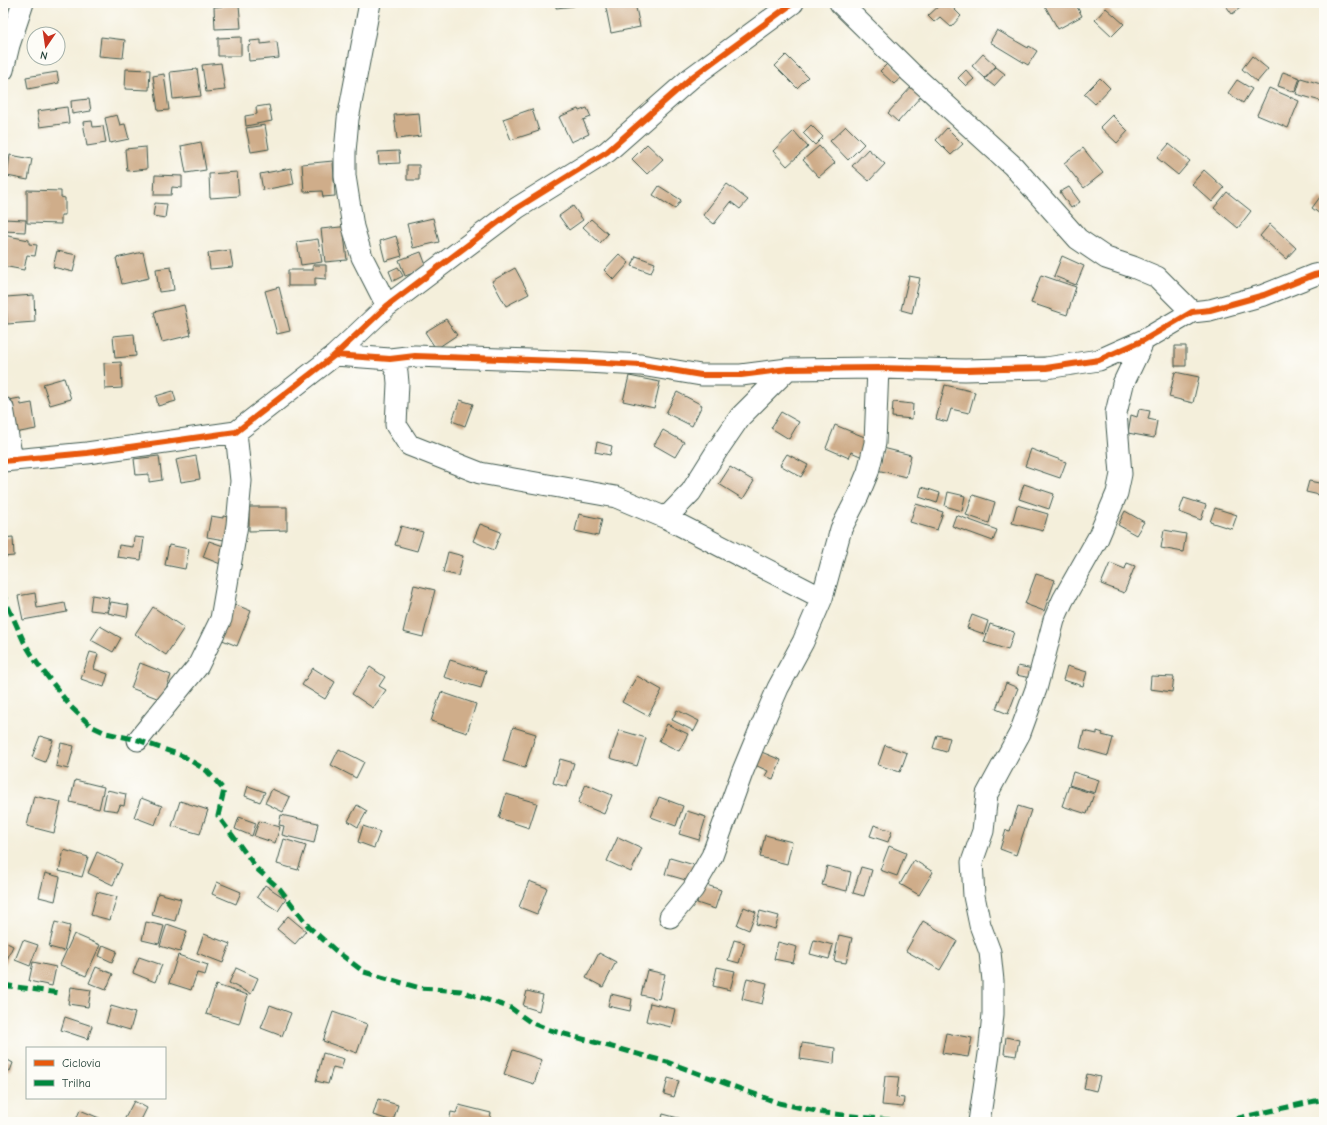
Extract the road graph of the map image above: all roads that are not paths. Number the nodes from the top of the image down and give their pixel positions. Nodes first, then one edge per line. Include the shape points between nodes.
1 (24, 3) edge
2 (370, 3) edge
3 (793, 3) edge
4 (840, 3) edge
5 (3, 70) edge
6 (1324, 273) edge
7 (387, 306) junction
8 (1192, 312) junction
9 (1144, 340) junction
10 (335, 355) junction
11 (390, 359) junction
12 (878, 368) junction
13 (788, 369) junction
14 (3, 408) edge
15 (236, 432) junction
16 (8, 460) edge
17 (666, 518) junction
18 (822, 598) junction
19 (138, 740) dead end
20 (670, 917) dead end
21 (979, 1122) edge

1 - 5 street
2 - 7 street via 348,119 345,176 353,227 362,257
3 - 7 street via 691,78 607,152 517,208
4 - 8 street via 910,72 1014,166 1078,239 1106,258 1157,278
6 - 8 street via 1264,295 1210,310
7 - 10 street
8 - 9 street
9 - 12 street via 1099,360 1046,368
9 - 21 street via 1122,384 1116,413 1121,474 1117,493 1098,538 1054,620 1036,689 1020,733 987,794 982,831 972,862 974,896 990,952 993,981 990,1054
10 - 11 street
10 - 15 street
11 - 13 street via 415,356 586,362 641,365 701,375 741,375
11 - 17 street via 397,372 396,425 409,444 480,473 616,497
12 - 13 street
12 - 18 street via 875,443 868,472 841,529
13 - 17 street via 740,416 691,492
14 - 16 street
15 - 16 street
15 - 19 street via 241,481 237,526 221,619 198,666
17 - 18 street
18 - 20 street via 762,724 712,856 693,890

